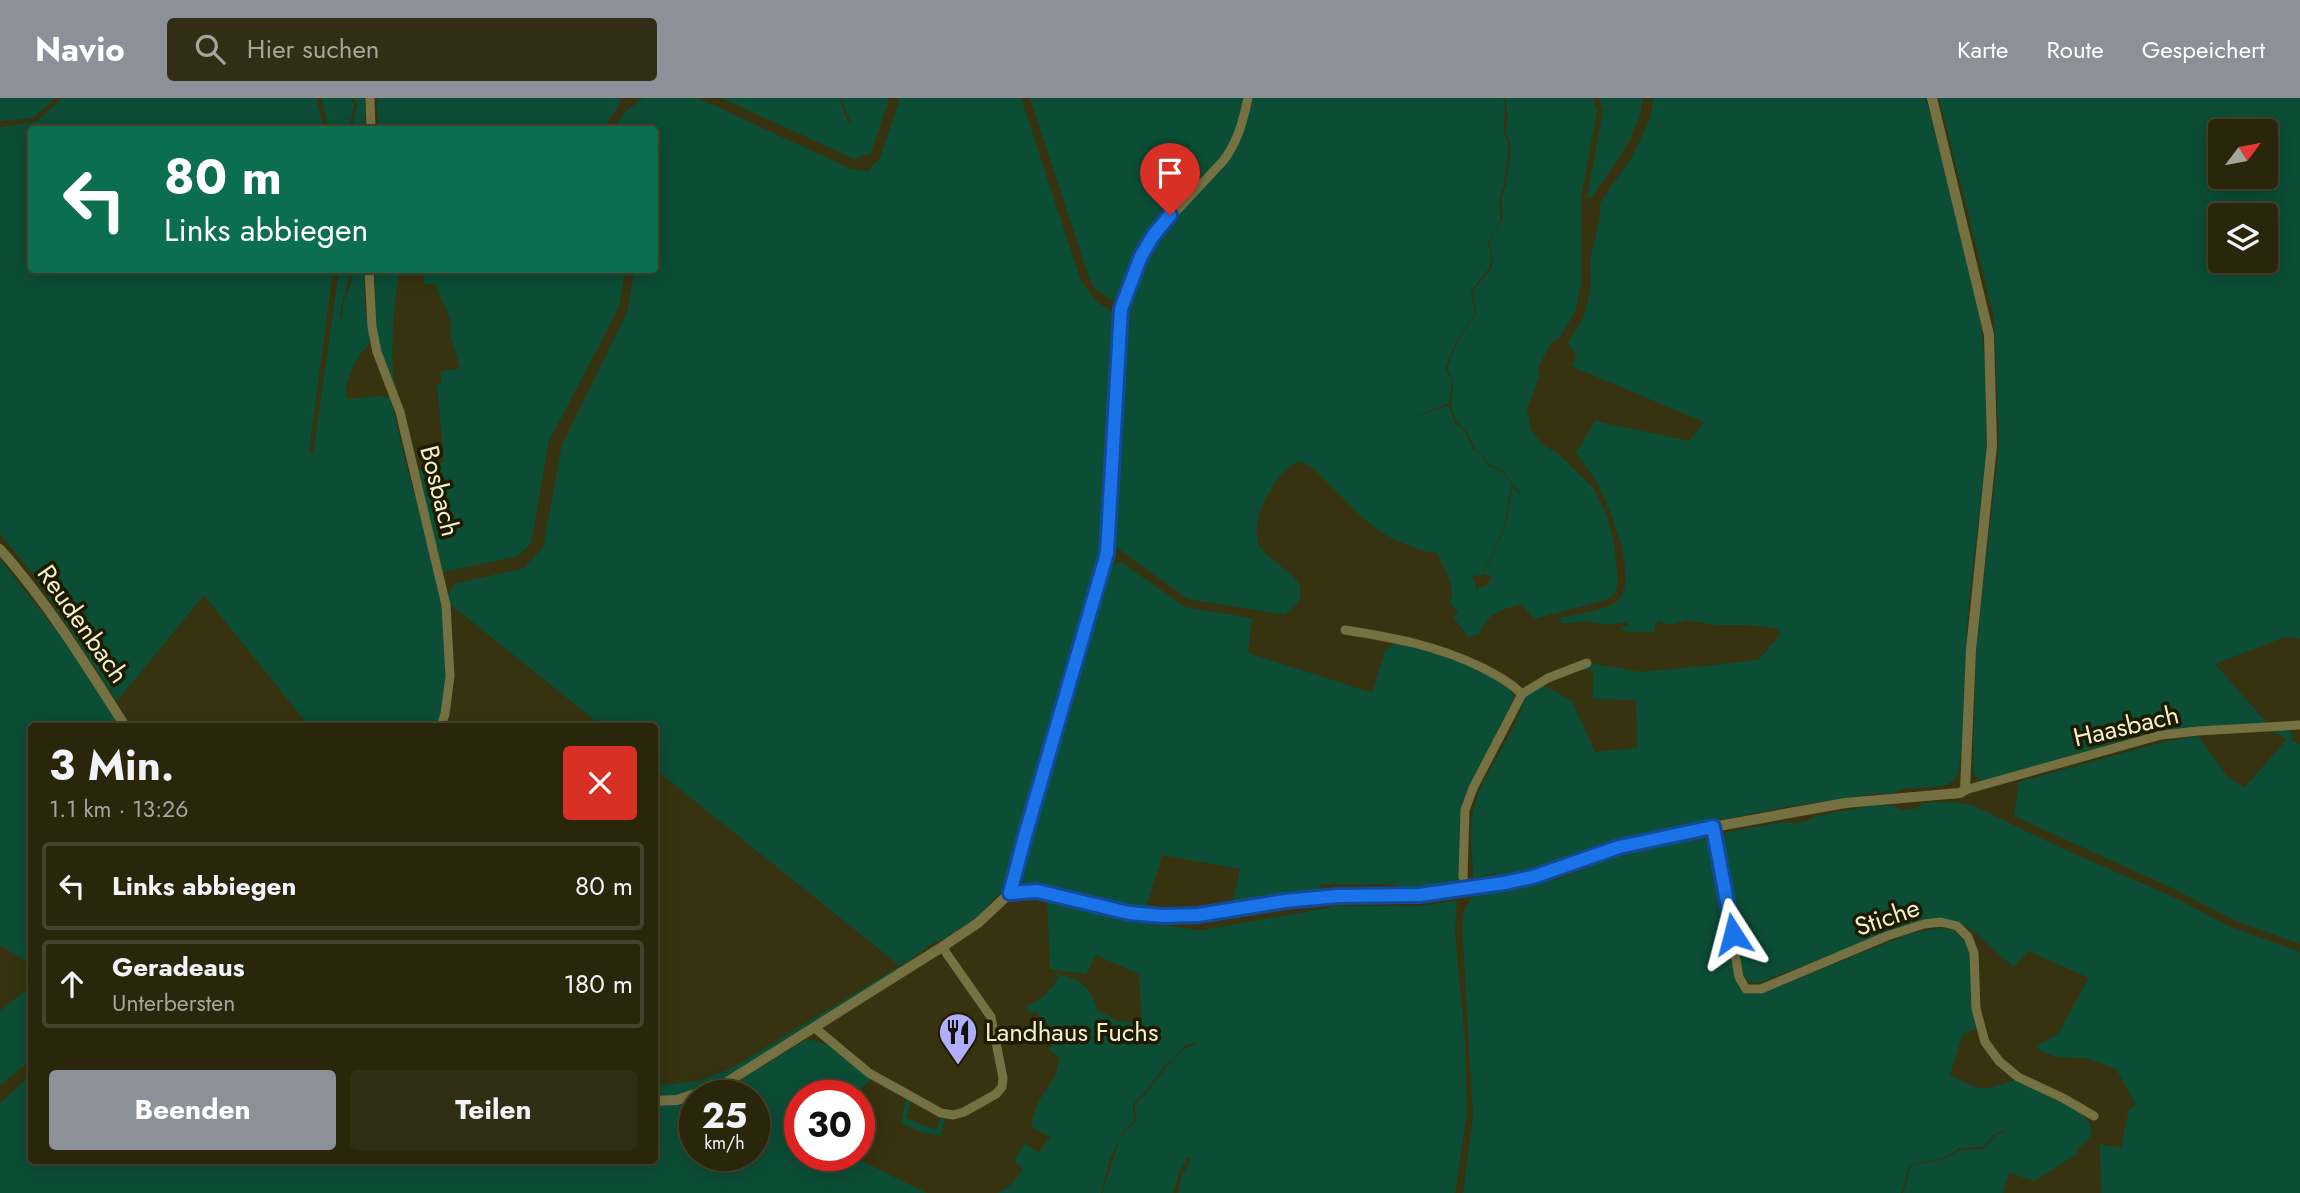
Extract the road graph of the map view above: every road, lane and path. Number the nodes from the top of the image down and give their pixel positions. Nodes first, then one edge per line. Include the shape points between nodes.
1 (370, 98) edge
2 (1248, 98) edge
3 (1932, 98) edge
4 (371, 126) edge
5 (369, 273) edge
6 (0, 549) edge
7 (1345, 630) dead end
8 (1587, 663) dead end
9 (1522, 694) junction
10 (123, 723) edge
11 (442, 723) edge
12 (2300, 725) edge
13 (1965, 790) junction
14 (1713, 827) junction
15 (1466, 889) junction
16 (1010, 893) junction
17 (942, 947) junction
18 (815, 1028) junction
19 (658, 1101) edge
20 (2094, 1116) dead end

1 - 4 street
2 - 16 street via 1234,147 1153,236 1123,299 1107,553
3 - 13 street via 1989,335 1992,445 1971,650
5 - 11 street, Bosbach via 377,352 400,412 446,605 451,655
6 - 10 street, Reudenbach via 81,657
7 - 9 street via 1451,653 1514,685
8 - 9 street
9 - 15 street via 1465,810
12 - 13 street, Haasbach via 2161,735
13 - 14 street via 1845,803
14 - 15 street via 1619,847 1533,877
14 - 20 street, Stiche via 1746,989 1761,989 1924,924 1957,926 1974,953 1976,1009 1985,1042 2018,1077
15 - 16 street via 1319,897 1163,916 1129,913 1037,891
16 - 17 street via 978,923
17 - 18 street
17 - 18 street via 991,1017 1002,1066 1002,1087 996,1094 964,1112 941,1113 869,1073
18 - 19 street via 724,1084 677,1100

